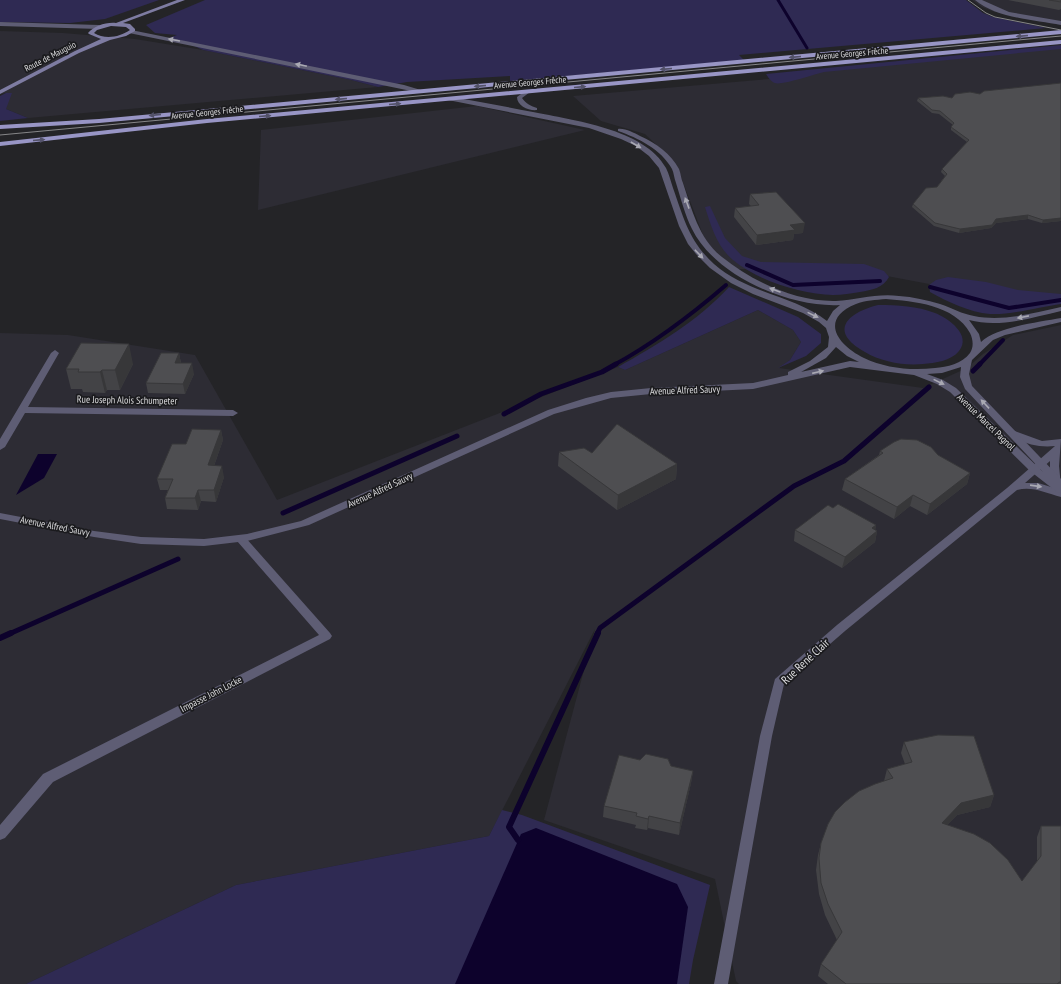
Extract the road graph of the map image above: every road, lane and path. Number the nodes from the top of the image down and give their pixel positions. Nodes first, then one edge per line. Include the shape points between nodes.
1 (185, 0) edge
2 (978, 0) edge
3 (1061, 23) edge
4 (111, 24) junction
5 (0, 25) edge
6 (128, 25) junction
7 (99, 27) junction
8 (131, 32) junction
9 (1061, 32) edge
10 (93, 34) junction
11 (109, 38) junction
12 (1061, 42) edge
13 (3, 84) edge
14 (465, 87) junction
15 (442, 89) junction
16 (421, 91) junction
17 (0, 92) edge
18 (527, 92) junction
19 (472, 97) junction
20 (450, 99) junction
21 (534, 109) junction
22 (0, 127) edge
23 (0, 144) edge
24 (855, 301) junction
25 (1061, 309) edge
26 (952, 312) junction
27 (1061, 320) edge
28 (829, 326) junction
29 (832, 338) junction
30 (976, 351) junction
31 (55, 353) dead end
32 (968, 360) junction
33 (880, 367) junction
34 (902, 371) junction
35 (753, 386) junction
36 (22, 410) junction
37 (233, 414) dead end
38 (1012, 433) junction
39 (1061, 442) edge
40 (0, 447) edge
41 (1061, 447) edge
42 (1019, 455) junction
43 (1037, 466) junction
44 (1061, 483) edge
45 (1061, 486) edge
46 (1011, 490) junction
47 (1061, 490) edge
48 (1061, 494) edge
49 (0, 516) edge
50 (241, 539) junction
51 (0, 834) edge
52 (721, 984) edge

1 - 4 main road
1 - 6 main road
2 - 3 street via 998,10
4 - 6 main road
4 - 7 main road
5 - 7 street
5 - 10 street
6 - 8 main road via 132,28
7 - 10 main road, Route de Mauguio via 95,28
8 - 11 main road
16 -> 8 street
9 -> 14 main road, Avenue Georges Frêche
10 - 11 main road
10 - 13 main road, Route de Mauguio via 89,41
11 - 17 main road, Route de Mauguio
18 -> 12 main road, Avenue Georges Frêche
14 - 15 main road, Avenue Georges Frêche
14 - 19 main road
15 - 16 main road, Avenue Georges Frêche
15 - 20 main road
16 -> 22 main road, Avenue Georges Frêche via 99,121
18 - 19 main road, Avenue Georges Frêche
18 - 21 street via 519,98 520,101 526,107
19 - 20 main road, Avenue Georges Frêche
19 - 21 street
23 -> 20 main road, Avenue Georges Frêche via 207,121
20 -> 28 street via 601,129 619,135 636,145 654,157 663,168 684,232 693,248 707,262 724,276 815,315
24 -> 21 street via 837,303 806,300 778,291 736,271 717,258 696,231 674,167 654,147 630,134
24 - 26 street via 900,297 928,302
24 - 28 street via 836,312
25 -> 26 street via 991,322
26 - 30 street via 974,331
27 - 30 street via 1002,333 990,338
28 - 29 street
29 - 33 street via 850,354
29 - 35 street, Avenue Alfred Sauvy via 832,348 804,368
30 - 32 street
31 - 36 street
32 - 34 street via 951,368 928,372
38 -> 32 street, Avenue Marcel Pagnol via 968,387 963,369
33 - 34 street
35 -> 33 street, Avenue Alfred Sauvy via 850,364
34 -> 42 street, Avenue Marcel Pagnol via 922,375 953,390
35 - 50 street, Avenue Alfred Sauvy via 651,391 611,395 582,402 551,412 305,523
36 - 37 street, Rue Joseph Alois Schumpeter
36 - 40 street
38 - 39 street via 1034,443
38 - 43 street, Avenue Marcel Pagnol
41 - 43 street, Rue René Clair
41 - 44 street, Rue René Clair via 1053,466
42 - 43 street, Avenue Marcel Pagnol
42 - 46 street, Rue René Clair via 1024,462 1024,469
43 - 45 street, Avenue Marcel Pagnol
43 - 46 street, Rue René Clair
43 - 47 street, Avenue Marcel Pagnol
46 -> 48 street, Rue René Clair via 1023,485 1034,485
46 - 52 street, Rue René Clair via 841,628 779,682 766,736
49 - 50 street, Avenue Alfred Sauvy via 130,540 190,543
50 - 51 street, Impasse John Locke via 326,636 48,778

